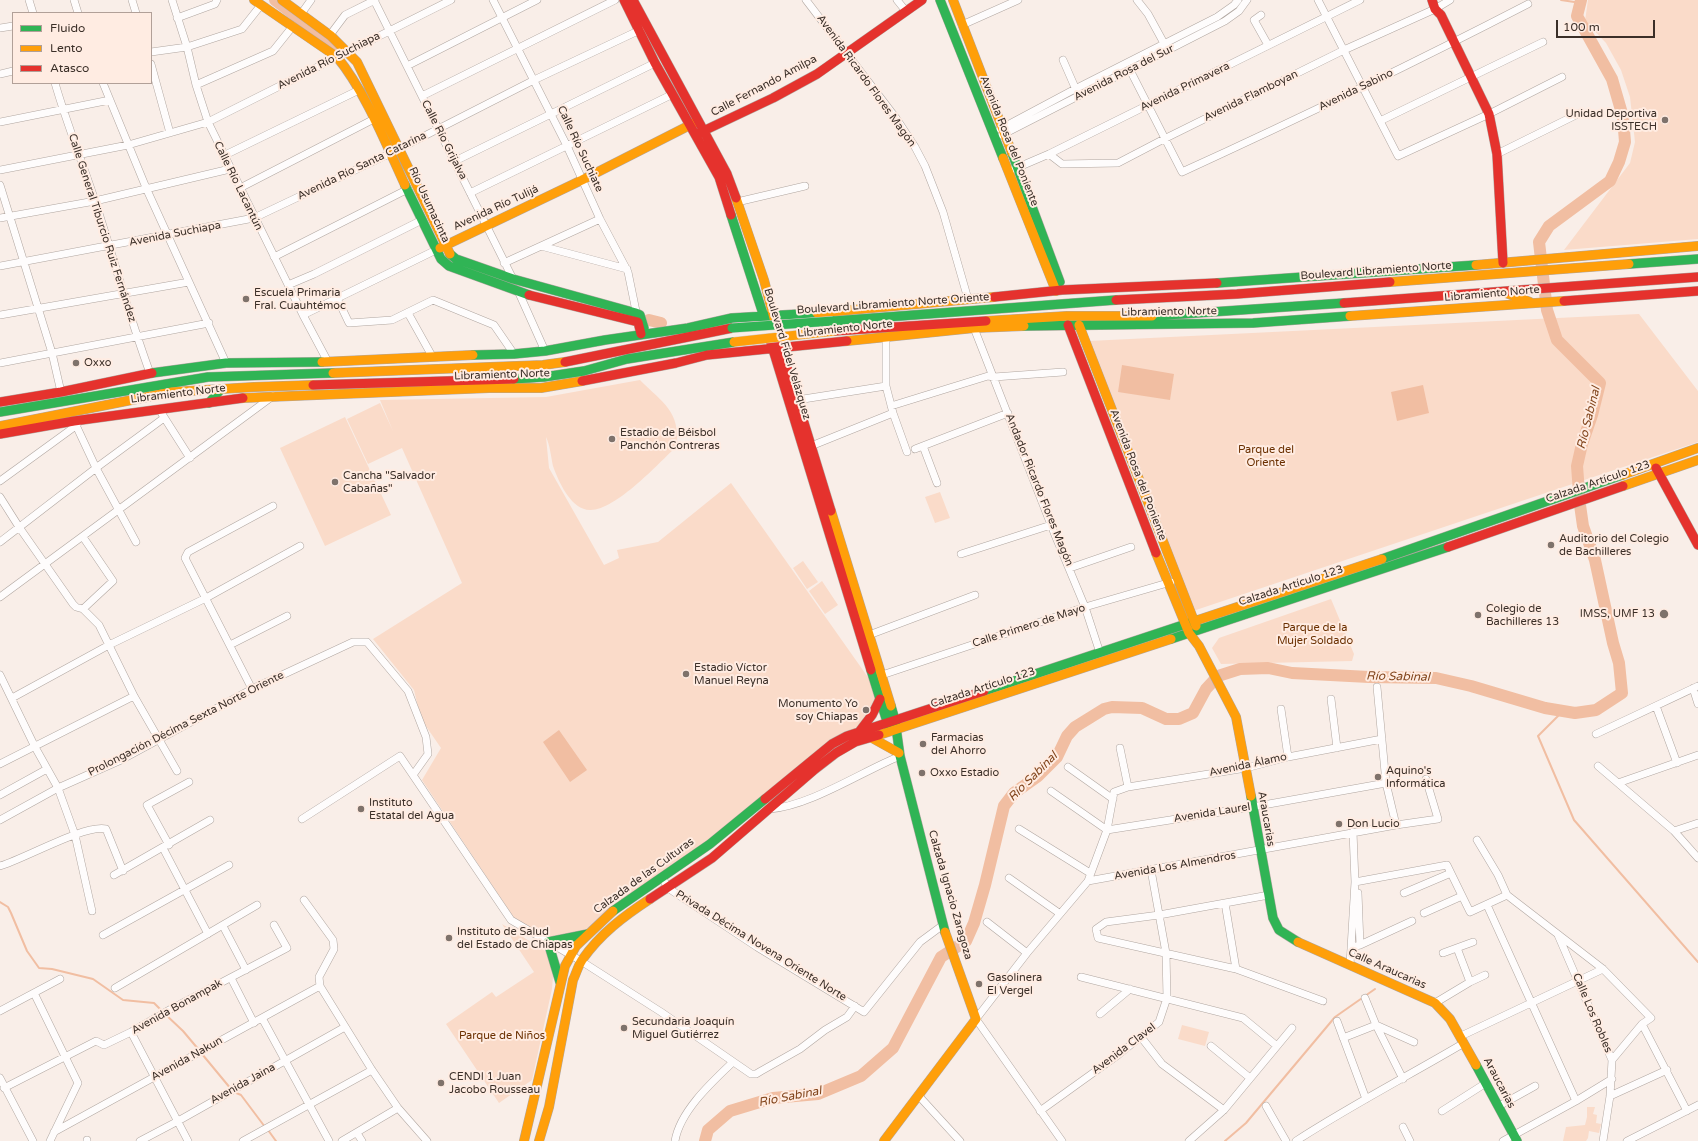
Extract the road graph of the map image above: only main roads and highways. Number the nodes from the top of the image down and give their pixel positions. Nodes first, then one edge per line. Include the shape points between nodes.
1 (282, 0) edge
2 (624, 0) edge
3 (633, 0) edge
4 (922, 0) edge
5 (940, 0) edge
6 (953, 0) edge
7 (1432, 0) edge
8 (257, 2) edge
9 (1439, 8) edge
10 (343, 53) junction
11 (698, 120) junction
12 (689, 125) junction
13 (704, 131) junction
14 (695, 136) junction
15 (1502, 242) junction
16 (446, 245) junction
17 (1698, 246) edge
18 (436, 250) junction
19 (1563, 257) junction
20 (1698, 259) edge
21 (1524, 261) junction
22 (1503, 263) junction
23 (1578, 267) junction
24 (1698, 277) edge
25 (1175, 285) junction
26 (1059, 291) junction
27 (1698, 291) edge
28 (1502, 292) junction
29 (1151, 298) junction
30 (1532, 302) junction
31 (1056, 304) joint
32 (636, 312) joint
33 (1218, 312) junction
34 (801, 315) junction
35 (769, 316) junction
36 (732, 318) junction
37 (1210, 324) junction
38 (1068, 325) junction
39 (1079, 325) junction
40 (732, 328) joint
41 (643, 334) junction
42 (804, 344) junction
43 (777, 348) junction
44 (738, 351) junction
45 (343, 362) junction
46 (413, 370) junction
47 (292, 386) junction
48 (221, 389) junction
49 (318, 393) junction
50 (41, 395) junction
51 (0, 402) edge
52 (209, 403) junction
53 (3, 411) edge
54 (16, 423) junction
55 (0, 426) edge
56 (32, 428) junction
57 (0, 434) edge
58 (1698, 448) edge
59 (1698, 460) edge
60 (1654, 463) junction
61 (1659, 473) junction
62 (1698, 545) edge
63 (1189, 622) junction
64 (1193, 631) junction
65 (880, 699) junction
66 (893, 726) junction
67 (858, 732) junction
68 (872, 738) junction
69 (899, 751) junction
70 (588, 934) junction
71 (1291, 939) joint
72 (560, 983) junction
73 (1462, 1040) joint
74 (1515, 1138) edge
75 (524, 1141) edge
76 (539, 1141) edge
77 (884, 1141) edge

1 - 10 main road, Río Usumacinta via 330,35
2 - 12 main road, Boulevard Fidel Velázquez via 655,64
3 - 11 main road, Boulevard Fidel Velázquez
4 - 13 main road, Calle Fernando Amilpa via 818,74
5 - 26 main road, Avenida Rosa del Poniente via 1008,172
6 - 26 main road, Avenida Rosa del Poniente via 1044,236
7 - 9 main road
8 - 10 main road, Río Usumacinta via 293,26
9 - 15 main road via 1489,114 1497,154
10 - 16 main road, Río Usumacinta via 357,62 370,86
10 - 18 main road, Río Usumacinta via 347,68 391,153
11 - 12 main road, Avenida Río Tulijá
11 - 13 main road, Boulevard Fidel Velázquez
12 - 14 main road, Boulevard Fidel Velázquez
12 - 16 main road, Avenida Río Tulijá
13 - 14 main road, Calle Fernando Amilpa
13 - 35 main road, Boulevard Fidel Velázquez via 727,174 737,202 764,280
14 - 35 main road, Boulevard Fidel Velázquez via 719,177
15 - 21 main road via 1515,257
15 - 22 main road
16 - 18 main road, Avenida Río Tulijá
16 - 32 main road, Río Usumacinta via 456,259 513,280
17 - 19 main road
18 - 41 main road, Río Usumacinta via 449,266 519,293 638,322
19 - 21 main road
19 - 23 main road
20 - 23 main road, Boulevard Libramiento Norte
21 - 22 main road
22 - 25 main road
23 - 29 main road, Boulevard Libramiento Norte via 1237,294
24 - 28 main road
25 - 26 main road
25 - 29 main road
26 - 34 main road
27 - 30 main road, Libramiento Norte
28 - 30 main road
28 - 33 main road
29 - 31 main road, Boulevard Libramiento Norte
30 - 37 main road, Libramiento Norte via 1432,311
31 - 40 main road, Boulevard Libramiento Norte Oriente, bridge
32 - 41 main road, Calle Río Suchiate via 640,315
33 - 37 main road
33 - 47 main road, Libramiento Norte, bridge via 1060,317 834,331 734,342 627,359 584,371 544,377
34 - 35 main road
34 - 42 main road via 793,322 791,331 796,340
35 - 36 main road
35 - 43 main road, Boulevard Fidel Velázquez
36 - 41 main road via 688,328
36 - 44 main road via 744,320 752,334 752,341 748,346
37 - 39 main road, Libramiento Norte
38 - 39 main road, Libramiento Norte
38 - 42 main road, Libramiento Norte via 974,328
38 - 63 main road, Avenida Rosa del Poniente via 1168,583
39 - 63 main road, Avenida Rosa del Poniente via 1178,580
40 - 46 main road, Libramiento Norte via 543,365
41 - 45 main road via 514,354
42 - 43 main road, Libramiento Norte
43 - 44 main road, Libramiento Norte
43 - 65 main road, Boulevard Fidel Velázquez
43 - 66 main road, Boulevard Fidel Velázquez via 811,446 882,675
44 - 49 main road, Libramiento Norte via 541,388
45 - 46 main road via 402,366
45 - 50 main road via 226,363 150,373
46 - 53 main road, Libramiento Norte via 208,377
47 - 48 main road, Libramiento Norte
47 - 49 main road
48 - 52 main road
48 - 54 main road, Libramiento Norte via 172,392
49 - 52 main road, Libramiento Norte via 254,396
50 - 51 main road
50 - 53 main road
52 - 56 main road, Libramiento Norte
54 - 55 main road, Libramiento Norte
54 - 56 main road
56 - 57 main road, Libramiento Norte
58 - 60 main road, Calzada Artículo 123
59 - 61 main road, Calzada Artículo 123
60 - 61 main road
60 - 63 main road, Calzada Artículo 123 via 1449,536
61 - 62 main road
61 - 64 main road, Calzada Artículo 123 via 1454,545
63 - 64 main road, Avenida Rosa del Poniente
63 - 66 main road, Calzada Artículo 123
64 - 66 main road, Calzada Artículo 123
64 - 71 main road, Araucarias via 1236,717 1273,918 1279,930
65 - 66 main road, Boulevard Fidel Velázquez
65 - 67 main road via 872,715
66 - 67 main road, Calzada de las Culturas
66 - 68 main road, Calzada de las Culturas
66 - 69 main road, Calzada Ignacio Zaragoza
67 - 70 main road, Calzada de las Culturas via 832,744 710,844 609,913
68 - 69 main road
68 - 76 main road, Calzada de las Culturas via 855,742 836,753 712,858 607,930 581,961 573,980 549,1107
69 - 77 main road, Calzada Ignacio Zaragoza via 945,929 976,1019
70 - 72 main road, Calzada de las Culturas via 571,955
70 - 72 main road via 548,942
71 - 73 main road, Calle Araucarias via 1435,1003 1446,1013
72 - 75 main road, Calzada de las Culturas
73 - 74 main road, Araucarias

